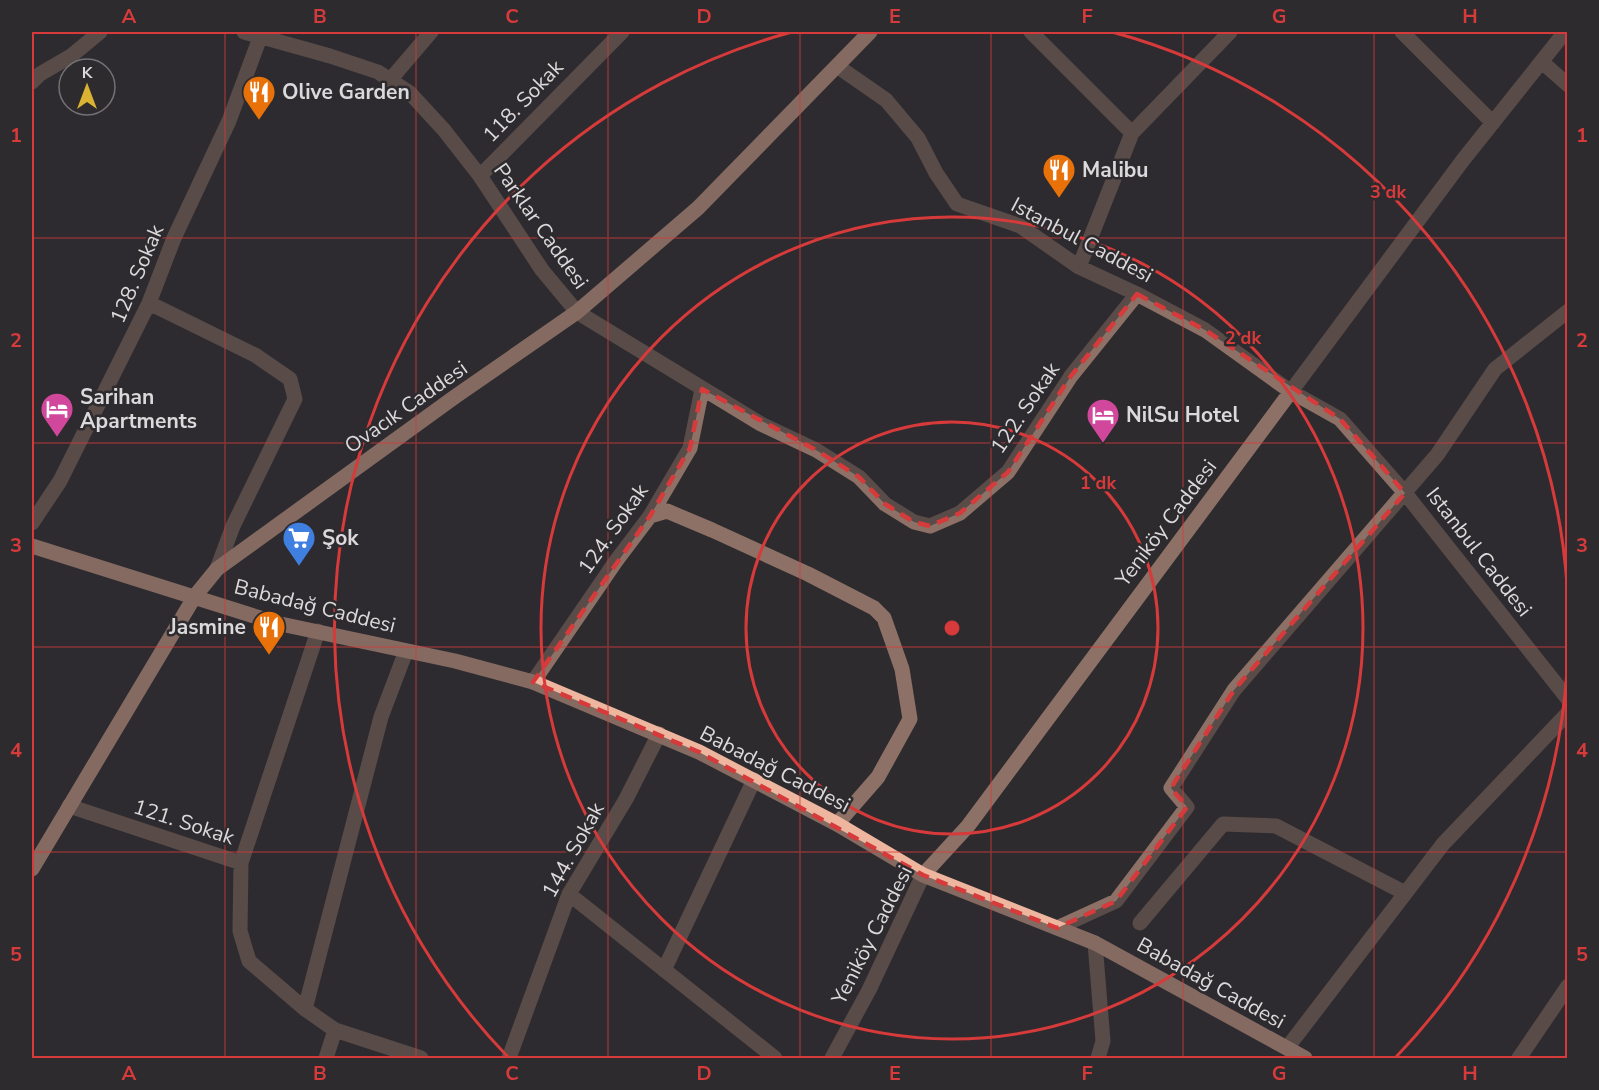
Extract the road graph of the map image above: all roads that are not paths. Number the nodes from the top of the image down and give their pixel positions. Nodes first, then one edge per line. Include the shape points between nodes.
1 (100, 32) edge
2 (244, 32) edge
3 (431, 32) edge
4 (622, 32) edge
5 (870, 32) edge
6 (1031, 32) edge
7 (1230, 32) edge
8 (1402, 32) edge
9 (1565, 32) edge
10 (261, 33) edge
11 (1542, 62) junction
12 (837, 66) junction
13 (390, 80) junction
14 (32, 82) edge
15 (1568, 85) edge
16 (1493, 123) junction
17 (1132, 133) junction
18 (480, 176) junction
19 (1079, 267) junction
20 (1137, 294) junction
21 (149, 303) junction
22 (1568, 311) edge
23 (577, 312) junction
24 (702, 389) junction
25 (1290, 392) junction
26 (1406, 493) junction
27 (650, 516) junction
28 (32, 523) edge
29 (930, 526) joint
30 (32, 546) edge
31 (217, 569) junction
32 (195, 596) junction
33 (318, 632) junction
34 (406, 651) junction
35 (533, 682) junction
36 (1568, 699) edge
37 (1568, 713) edge
38 (659, 734) junction
39 (754, 780) junction
40 (69, 806) junction
41 (837, 824) junction
42 (241, 863) junction
43 (32, 869) edge
44 (923, 875) junction
45 (1406, 892) junction
46 (569, 894) junction
47 (1140, 923) dead end
48 (1057, 928) junction
49 (1095, 943) junction
50 (664, 970) junction
51 (1568, 986) edge
52 (305, 1009) junction
53 (335, 1030) junction
54 (1287, 1048) junction
55 (326, 1059) edge
56 (421, 1059) edge
57 (509, 1059) edge
58 (775, 1059) edge
59 (832, 1059) edge
60 (1098, 1059) edge
61 (1305, 1059) edge
62 (1519, 1059) edge

1 - 14 street
2 - 10 street, Parklar Caddesi
3 - 13 street
4 - 18 street, 118. Sokak
5 - 12 main road, Ovacık Caddesi
6 - 17 street
7 - 17 street
8 - 16 street
9 - 11 street, Yeniköy Caddesi
10 - 13 street, Parklar Caddesi via 378,72
10 - 21 street, 128. Sokak via 229,121 174,238
11 - 15 street
11 - 16 street, Yeniköy Caddesi
12 - 19 street, Istanbul Caddesi via 886,100 918,138 957,204 1020,226
12 - 23 main road, Ovacık Caddesi via 698,208
13 - 18 street, Parklar Caddesi via 410,93
16 - 25 street, Yeniköy Caddesi
17 - 19 street
18 - 23 street, Parklar Caddesi via 542,270
19 - 20 street, Istanbul Caddesi
20 - 25 street, Istanbul Caddesi via 1205,330
20 - 29 street, 122. Sokak via 1071,376 1008,472 960,513
21 - 28 street, 128. Sokak via 60,481
21 - 31 street via 255,355 290,379 295,399 233,526
22 - 26 street via 1495,369 1437,455
23 - 24 street, Parklar Caddesi
23 - 31 main road, Ovacık Caddesi
24 - 27 street, 124. Sokak via 690,448
24 - 29 street, Parklar Caddesi via 761,424 816,450 859,477 885,504 914,522
25 - 26 street, Istanbul Caddesi via 1340,418
25 - 44 street, Yeniköy Caddesi via 968,825
26 - 36 street, Istanbul Caddesi
26 - 48 street via 1234,690 1171,788 1187,807 1116,901
27 - 35 street, 124. Sokak
27 - 41 street via 668,511 712,530 808,574 874,608 884,618 902,669 910,719 878,777
30 - 32 main road, Babadağ Caddesi
31 - 32 main road, Ovacık Caddesi
32 - 33 main road, Babadağ Caddesi via 276,623
32 - 40 main road, Ovacık Caddesi
33 - 34 main road, Babadağ Caddesi
33 - 42 street
34 - 35 main road, Babadağ Caddesi
34 - 52 street via 381,717
35 - 38 main road, Babadağ Caddesi
37 - 45 street via 1443,844
38 - 39 main road, Babadağ Caddesi
38 - 46 street, 144. Sokak via 626,799
39 - 41 main road, Babadağ Caddesi
39 - 50 street
40 - 42 street, 121. Sokak
40 - 43 main road, Ovacık Caddesi
41 - 44 main road, Babadağ Caddesi
42 - 52 street, 121. Sokak via 240,931 249,961
44 - 48 main road, Babadağ Caddesi
44 - 59 street, Yeniköy Caddesi
45 - 47 street via 1276,826 1223,824
45 - 54 street
46 - 50 street
46 - 57 street, 144. Sokak
48 - 49 main road, Babadağ Caddesi
49 - 54 main road, Babadağ Caddesi
49 - 60 street via 1103,1041
50 - 58 street
51 - 62 street
52 - 53 street, 121. Sokak
53 - 55 street
53 - 56 street, 121. Sokak
54 - 61 main road, Babadağ Caddesi

